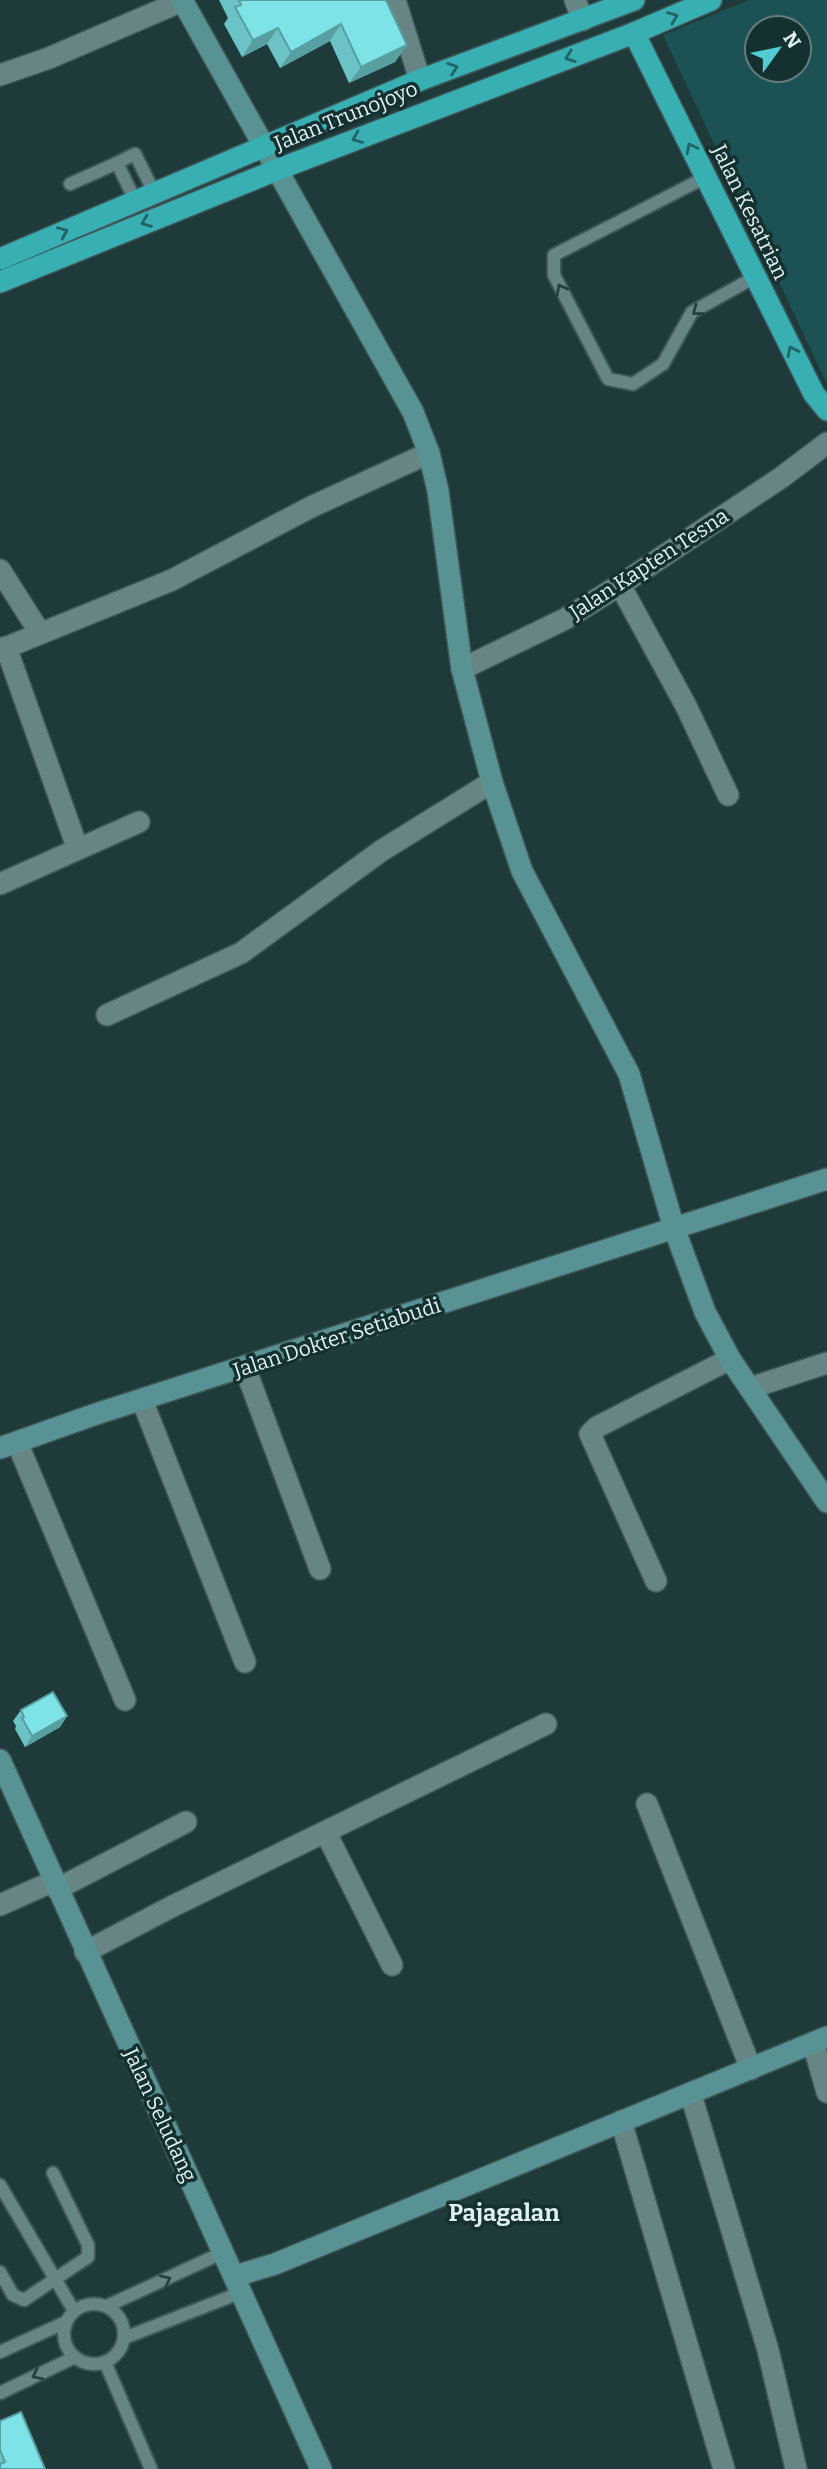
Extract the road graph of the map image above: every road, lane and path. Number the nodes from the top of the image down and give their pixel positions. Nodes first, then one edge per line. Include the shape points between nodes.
1 (182, 0) edge
2 (395, 0) edge
3 (634, 0) edge
4 (711, 0) edge
5 (579, 10) edge
6 (634, 33) junction
7 (0, 75) edge
8 (420, 80) junction
9 (265, 146) junction
10 (117, 163) junction
11 (278, 169) junction
12 (706, 177) junction
13 (71, 184) dead end
14 (146, 198) junction
15 (36, 256) junction
16 (2, 258) edge
17 (755, 276) junction
18 (6, 280) edge
19 (827, 410) edge
20 (827, 443) edge
21 (429, 453) junction
22 (0, 570) edge
23 (620, 585) junction
24 (40, 633) junction
25 (3, 649) edge
26 (462, 669) junction
27 (492, 782) junction
28 (728, 795) dead end
29 (139, 822) dead end
30 (77, 847) junction
31 (0, 884) edge
32 (107, 1015) dead end
33 (827, 1179) edge
34 (674, 1228) junction
35 (730, 1359) junction
36 (827, 1363) edge
37 (245, 1368) junction
38 (750, 1388) junction
39 (142, 1399) junction
40 (8, 1445) edge
41 (827, 1502) edge
42 (320, 1569) dead end
43 (656, 1581) dead end
44 (245, 1662) dead end
45 (125, 1700) dead end
46 (546, 1724) dead end
47 (0, 1760) edge
48 (647, 1804) dead end
49 (186, 1822) dead end
50 (326, 1833) junction
51 (55, 1885) junction
52 (0, 1905) edge
53 (85, 1952) junction
54 (392, 1965) dead end
55 (820, 2040) edge
56 (751, 2069) junction
57 (827, 2092) edge
58 (691, 2095) junction
59 (621, 2121) junction
60 (53, 2173) dead end
61 (0, 2185) edge
62 (224, 2252) junction
63 (0, 2272) edge
64 (55, 2279) junction
65 (239, 2284) junction
66 (107, 2306) junction
67 (74, 2311) junction
68 (66, 2322) junction
69 (124, 2338) junction
70 (0, 2352) edge
71 (75, 2357) junction
72 (105, 2362) junction
73 (0, 2393) edge
74 (151, 2469) edge
75 (321, 2469) edge
76 (724, 2469) edge
77 (796, 2469) edge

1 - 7 street
1 - 9 street
2 - 8 street
3 - 5 highway, Jalan Trunojoyo
6 -> 4 highway, Jalan Trunojoyo
8 -> 5 highway, Jalan Trunojoyo
6 -> 11 highway, Jalan Trunojoyo
12 -> 6 highway, Jalan Kesatrian
8 - 9 highway, Jalan Trunojoyo
9 - 11 street
9 - 14 highway, Jalan Trunojoyo
10 - 13 lane
10 - 14 lane
10 - 14 lane via 135,154
11 -> 15 highway, Jalan Trunojoyo
11 - 21 street via 390,367
12 - 17 highway, Jalan Kesatrian
17 -> 12 lane via 692,312 663,364 633,384 608,379 554,275 554,256
15 -> 14 highway, Jalan Trunojoyo
15 - 16 highway, Jalan Trunojoyo
15 - 18 highway, Jalan Trunojoyo
16 - 18 highway
19 -> 17 highway, Jalan Kesatrian via 814,394
20 - 23 street, Jalan Kapten Tesna
21 - 24 street via 311,507 172,580
21 - 26 street
22 - 24 street
23 - 26 street, Jalan Kapten Tesna via 565,619
23 - 28 street
24 - 25 street
25 - 30 street
26 - 27 street
27 - 32 street via 381,851 241,953
27 - 34 street via 522,871 629,1074
29 - 30 street
30 - 31 street
33 - 34 street, Jalan Dokter Setiabudi
34 - 35 street via 705,1312
34 - 37 street, Jalan Dokter Setiabudi
35 - 38 street
35 - 43 street via 590,1434
36 - 38 street
37 - 39 street, Jalan Dokter Setiabudi
37 - 42 street
38 - 41 street
39 - 40 street, Jalan Dokter Setiabudi
39 - 44 street
40 - 45 street
46 - 50 street
47 - 51 street, Jalan Seludang
48 - 56 street
49 - 51 street
50 - 53 street
50 - 54 street
51 - 52 street
51 - 53 street, Jalan Seludang
53 - 62 street, Jalan Seludang
55 - 56 street
55 - 57 street
56 - 58 street
58 - 59 street
58 - 77 street via 768,2350
59 - 65 street via 275,2264
59 - 76 street
60 - 64 lane via 90,2250 88,2257
61 - 64 lane
62 - 65 street, Jalan Seludang
66 -> 62 lane
63 - 64 lane via 19,2300
64 - 67 lane
65 - 69 lane
65 - 75 street, Jalan Seludang
66 - 67 lane via 90,2304
66 - 69 lane via 121,2320
67 - 68 lane
68 - 70 lane
68 - 71 lane via 65,2341
69 - 72 lane via 118,2353
71 - 72 lane via 89,2363
71 -> 73 lane
72 - 74 lane

